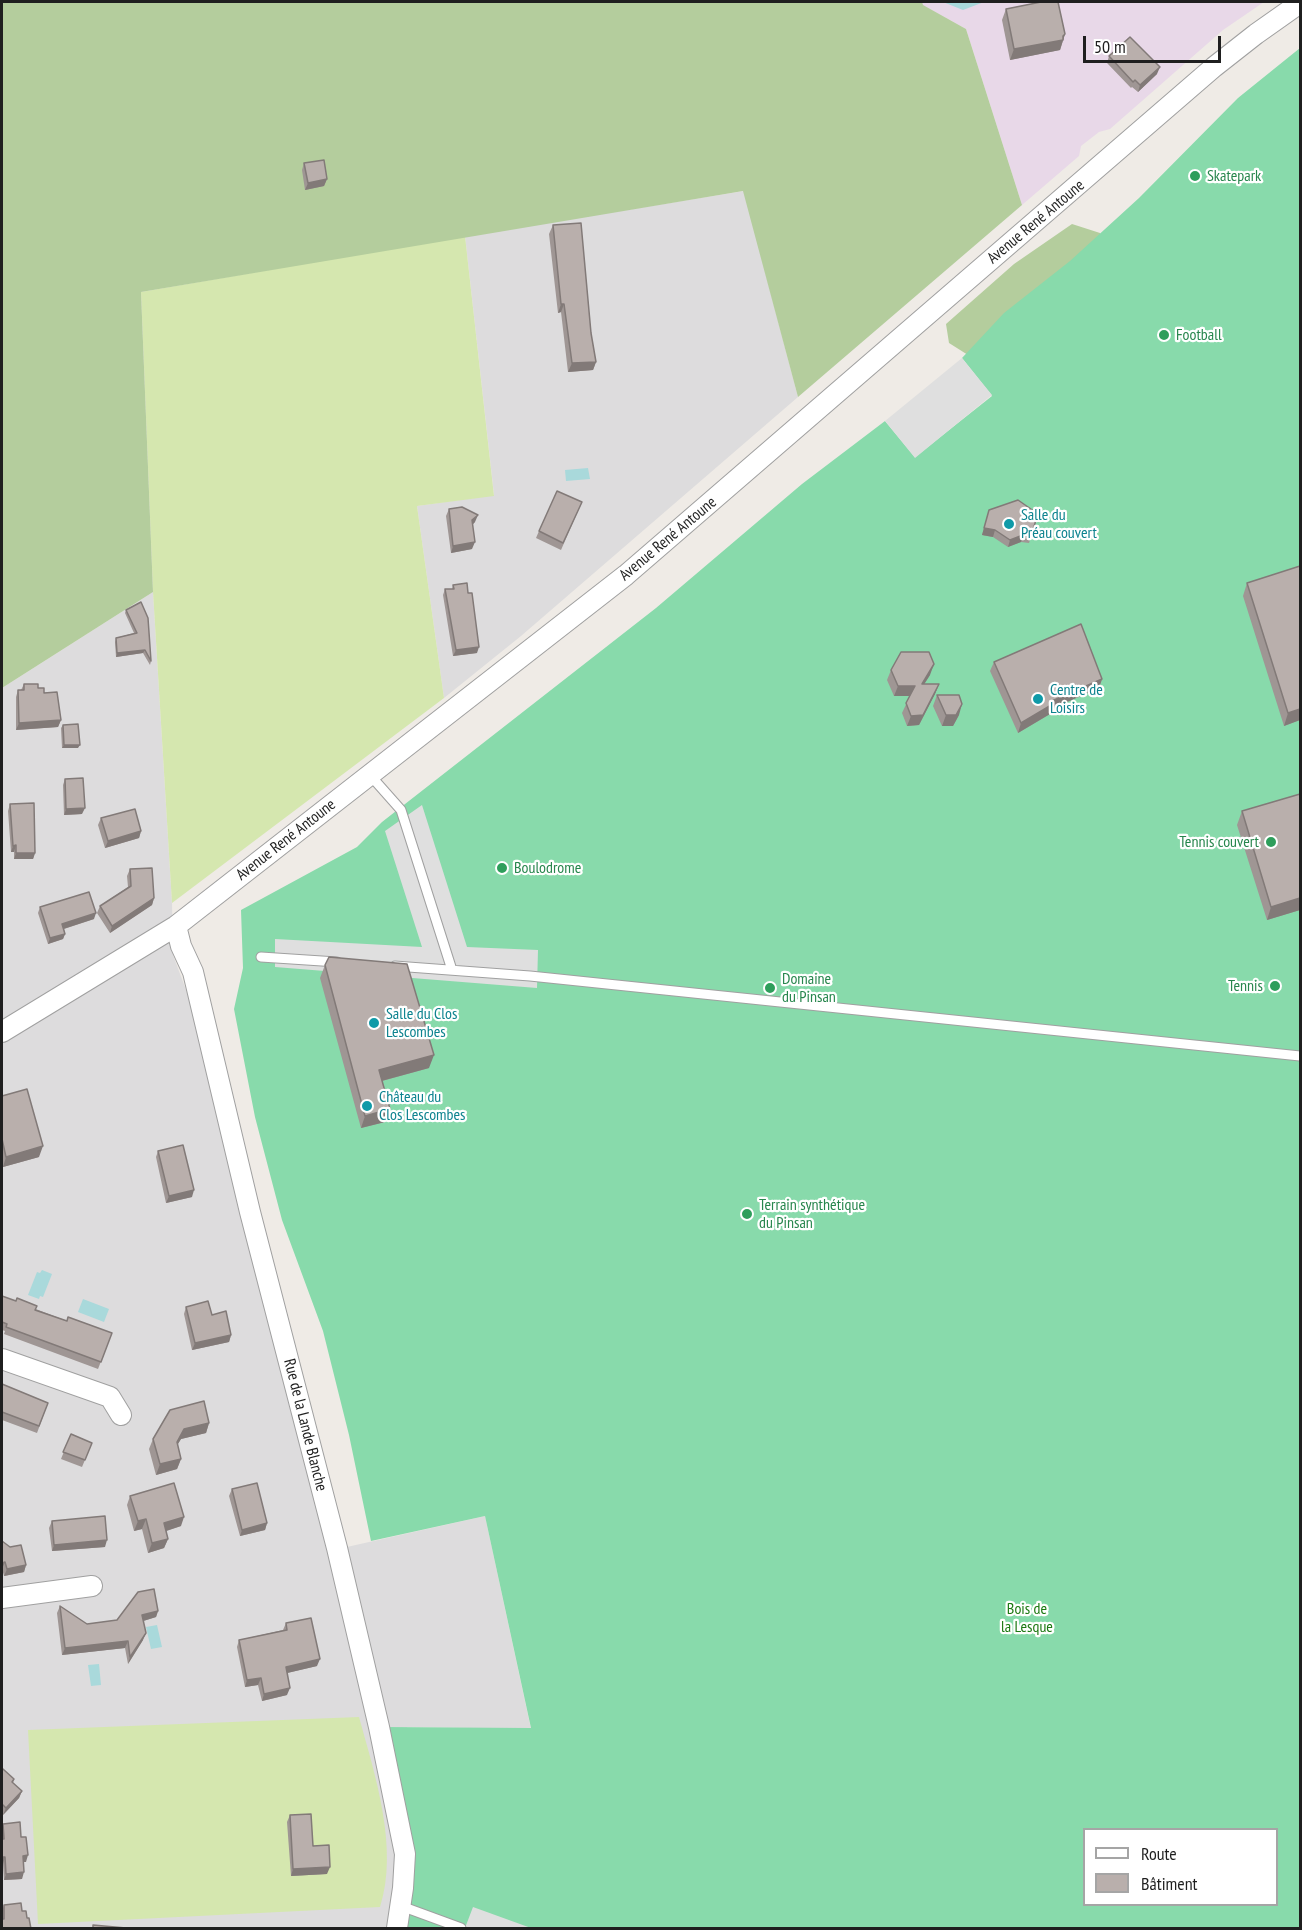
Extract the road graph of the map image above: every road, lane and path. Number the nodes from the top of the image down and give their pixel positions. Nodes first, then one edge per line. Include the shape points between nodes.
1 (1300, 3) edge
2 (370, 775) junction
3 (176, 926) junction
4 (261, 957) dead end
5 (345, 962) edge
6 (380, 965) edge
7 (452, 970) junction
8 (2, 1032) edge
9 (1300, 1056) edge
10 (2, 1359) edge
11 (121, 1415) dead end
12 (92, 1586) dead end
13 (2, 1598) edge
14 (401, 1906) junction
15 (397, 1929) edge
16 (461, 1929) edge

1 - 2 street, Avenue René Antoune via 1214,67 626,575
2 - 3 street, Avenue René Antoune
2 - 7 lane via 401,810
3 - 8 street, Avenue René Antoune
3 - 14 street, Rue de la Lande Blanche via 193,972 377,1719 405,1854
4 - 5 lane
6 - 7 lane
7 - 9 lane
10 - 11 street via 110,1397
12 - 13 street
14 - 15 street, Rue de la Lande Blanche
14 - 16 lane

